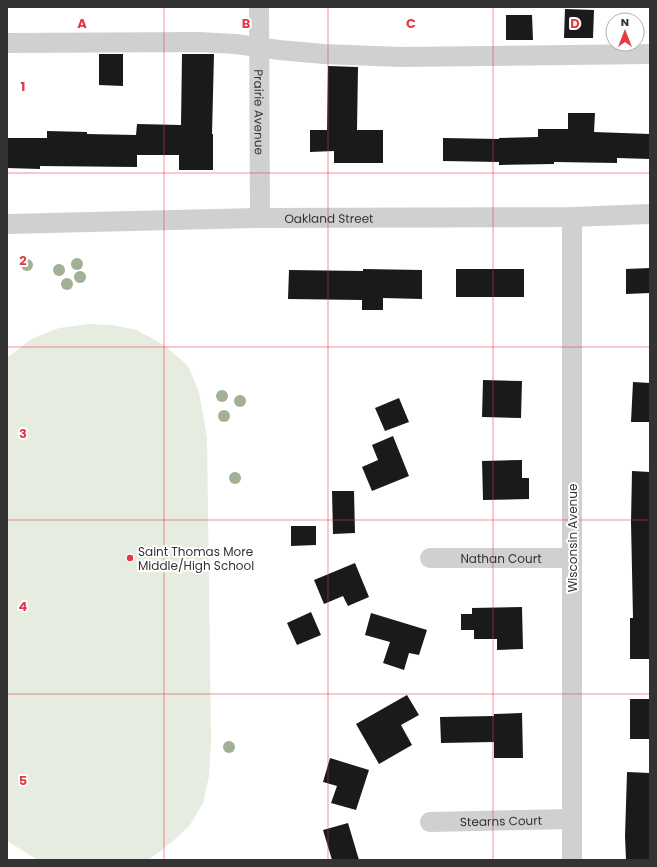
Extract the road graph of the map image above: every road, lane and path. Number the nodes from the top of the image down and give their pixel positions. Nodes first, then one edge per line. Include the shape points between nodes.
1 (259, 7) edge
2 (7, 43) edge
3 (259, 47) junction
4 (650, 54) edge
5 (650, 214) edge
6 (572, 217) junction
7 (260, 218) junction
8 (7, 224) edge
9 (430, 558) dead end
10 (572, 558) junction
11 (572, 819) junction
12 (430, 822) dead end
13 (572, 860) edge

1 - 3 street, Prairie Avenue
2 - 3 street via 199,42
3 - 4 street via 324,54 400,57
3 - 7 street, Prairie Avenue
5 - 6 street, Oakland Street
6 - 7 street, Oakland Street
6 - 10 street, Wisconsin Avenue
7 - 8 street, Oakland Street
9 - 10 street, Nathan Court
10 - 11 street, Wisconsin Avenue
11 - 12 street, Stearns Court
11 - 13 street, Wisconsin Avenue

